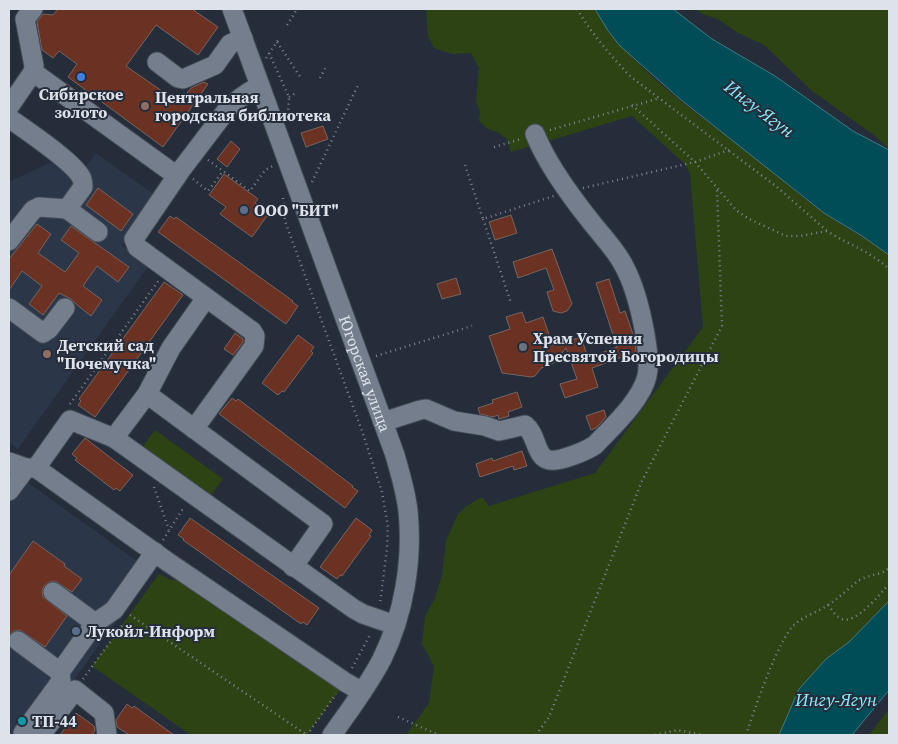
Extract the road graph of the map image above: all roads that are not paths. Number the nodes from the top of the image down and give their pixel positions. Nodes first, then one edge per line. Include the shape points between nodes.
1 (33, 9) edge
2 (232, 9) edge
3 (244, 38) junction
4 (157, 62) dead end
5 (30, 76) junction
6 (260, 86) junction
7 (9, 107) edge
8 (9, 118) edge
9 (535, 134) road end
10 (177, 177) junction
11 (68, 209) junction
12 (98, 232) dead end
13 (9, 241) edge
14 (206, 298) junction
15 (9, 308) edge
16 (65, 308) dead end
17 (147, 394) junction
18 (383, 422) junction
19 (194, 429) junction
20 (114, 438) junction
21 (23, 466) edge
22 (9, 491) edge
23 (156, 552) junction
24 (293, 566) junction
25 (53, 592) dead end
26 (95, 623) junction
27 (395, 624) junction
28 (18, 641) dead end
29 (60, 672) junction
30 (362, 692) junction
31 (32, 734) edge
32 (107, 735) edge
33 (332, 735) edge

1 - 5 street via 26,19 34,66
2 - 3 street, Югорская улица
3 - 4 street via 230,44 215,65 183,79
3 - 6 street, Югорская улица
5 - 7 street
5 - 10 street
6 - 10 street via 233,103
6 - 18 street, Югорская улица
8 - 11 street via 50,147 81,177 83,186
9 - 18 street via 568,191 630,277 647,348 647,377 637,397 595,446 557,460 543,457 525,425 499,431 454,422 426,409
10 - 14 street via 134,239 137,247
11 - 12 street
11 - 13 street via 39,207 33,210
14 - 17 street via 171,348
14 - 19 street via 252,330 256,341
15 - 16 street via 43,333
17 - 19 street
17 - 20 street
18 - 27 street, Югорская улица via 408,508 407,574
19 - 24 street via 323,524
20 - 21 street via 70,420
20 - 24 street
21 - 22 street
21 - 23 street
23 - 26 street via 114,610
23 - 30 street via 343,685
24 - 27 street via 354,609
25 - 26 street
26 - 29 street
27 - 30 street, Югорская улица via 381,660
28 - 29 street
29 - 31 street via 60,681
30 - 33 street, Югорская улица
31 - 32 street via 75,690 104,713

